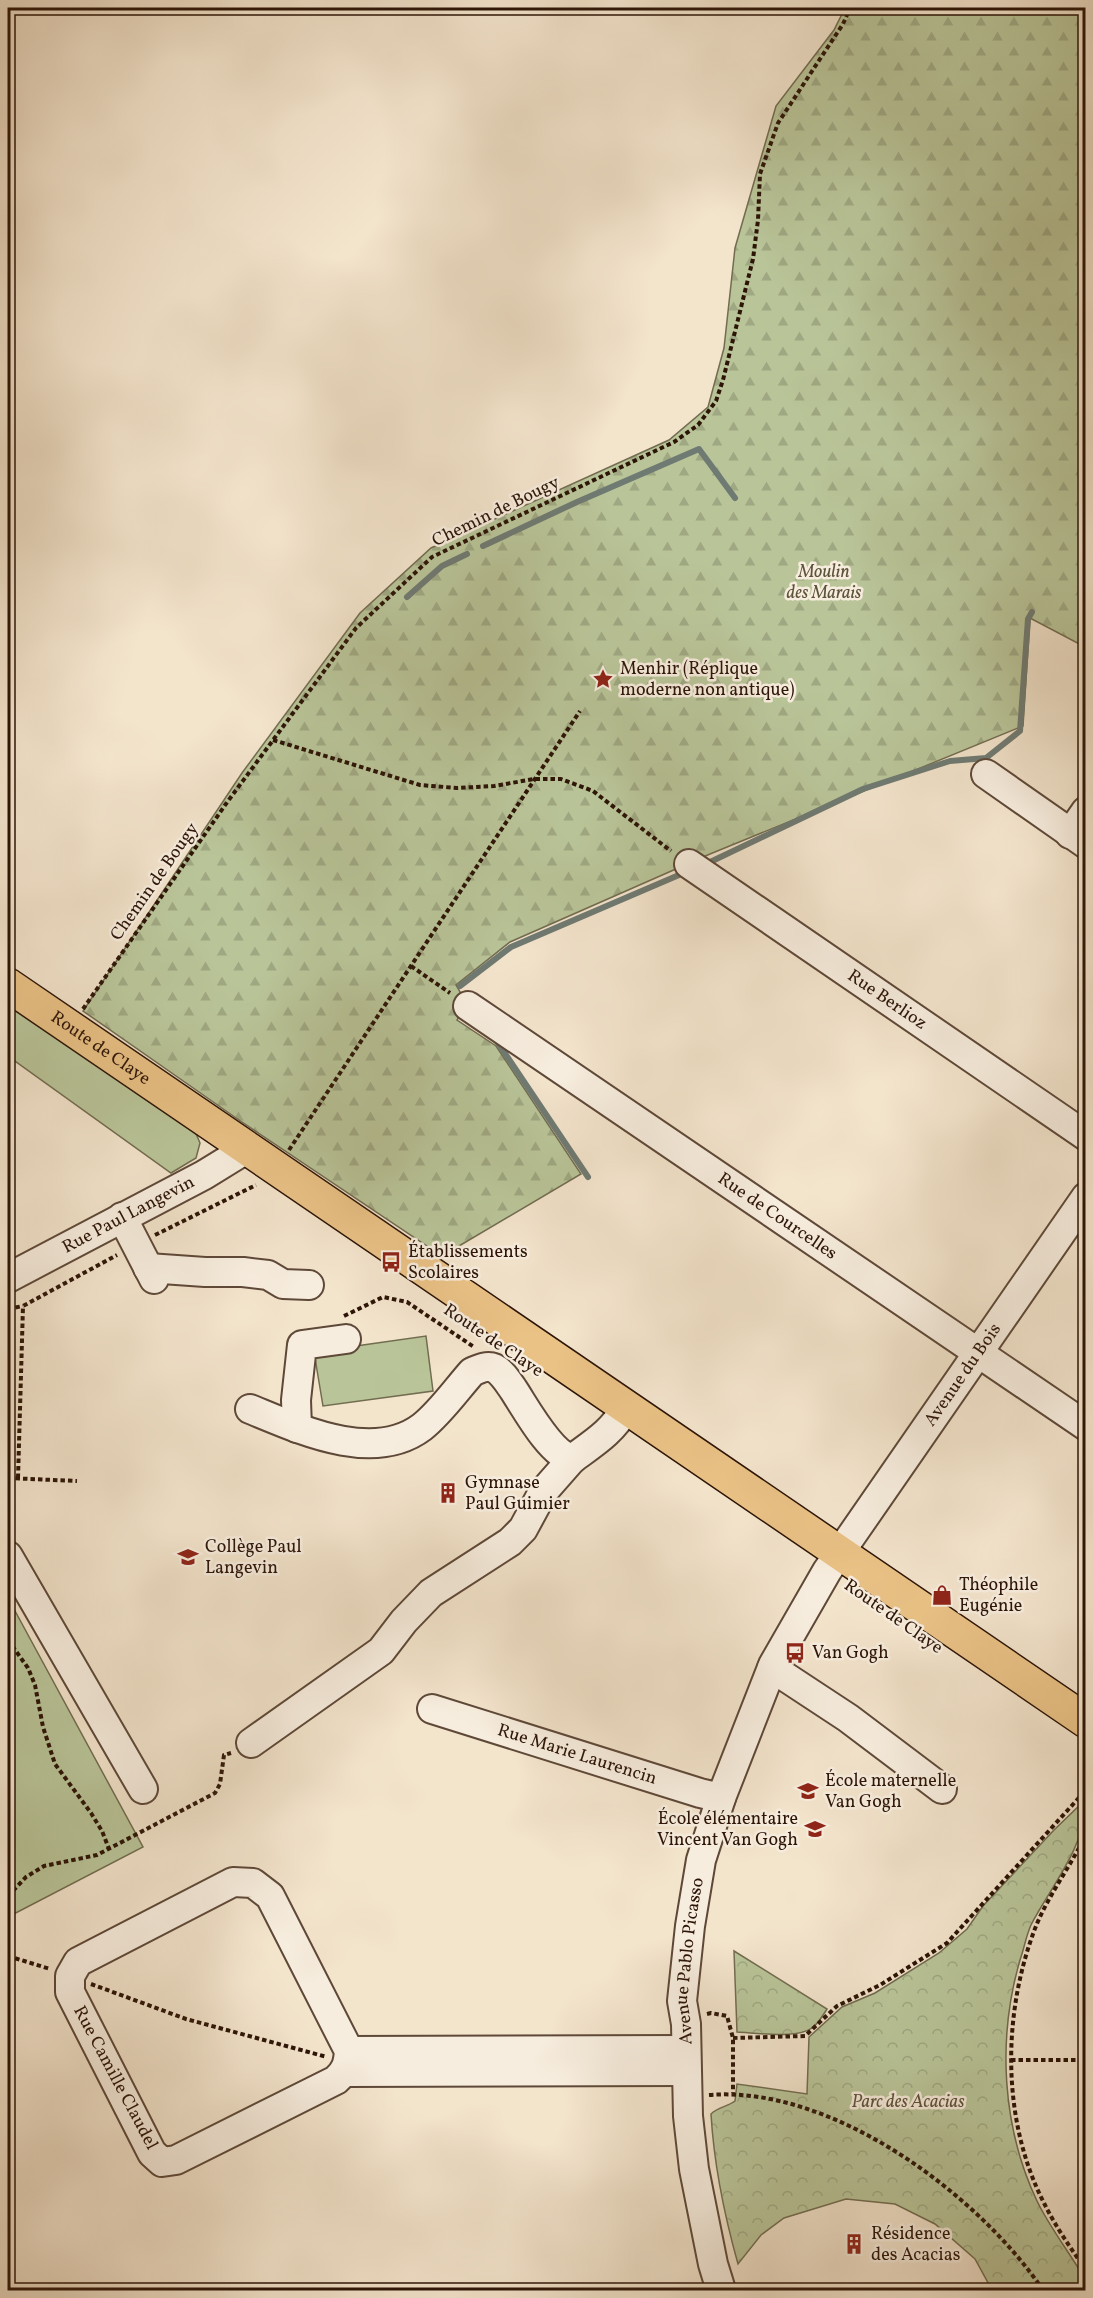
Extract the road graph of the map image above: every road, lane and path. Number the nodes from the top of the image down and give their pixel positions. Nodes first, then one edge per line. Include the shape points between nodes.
1 (850, 8) edge
2 (580, 711) dead end
3 (273, 740) junction
4 (986, 774) dead end
5 (534, 779) junction
6 (1080, 830) edge
7 (689, 864) joint
8 (411, 966) junction
9 (8, 985) edge
10 (468, 1006) joint
11 (70, 1028) junction
12 (1086, 1136) edge
13 (248, 1148) junction
14 (287, 1153) dead end
15 (259, 1184) dead end
16 (1086, 1197) edge
17 (122, 1217) junction
18 (146, 1264) junction
19 (8, 1278) edge
20 (309, 1285) dead end
21 (23, 1306) junction
22 (8, 1309) edge
23 (343, 1329) joint
24 (517, 1334) junction
25 (978, 1353) junction
26 (489, 1368) junction
27 (626, 1408) junction
28 (250, 1409) dead end
29 (1086, 1426) edge
30 (297, 1428) junction
31 (572, 1459) junction
32 (8, 1478) edge
33 (18, 1478) junction
34 (77, 1481) dead end
35 (841, 1553) junction
36 (8, 1556) edge
37 (8, 1640) edge
38 (772, 1668) junction
39 (432, 1709) dead end
40 (1086, 1721) edge
41 (251, 1743) joint
42 (143, 1788) dead end
43 (942, 1789) dead end
44 (1086, 1790) edge
45 (721, 1798) junction
46 (1086, 1834) edge
47 (109, 1849) junction
48 (8, 1896) edge
49 (8, 1956) edge
50 (70, 1976) junction
51 (733, 2038) junction
52 (1011, 2060) junction
53 (1086, 2060) edge
54 (348, 2061) junction
55 (686, 2061) junction
56 (733, 2093) junction
57 (1086, 2270) edge
58 (721, 2290) edge
59 (1043, 2290) edge

1 - 3 path, Chemin de Bougy via 778,123 760,174 753,259 723,380 716,401 698,425 674,442 432,557 356,628
2 - 5 path
3 - 5 path via 420,785 457,788
3 - 11 path, Chemin de Bougy
4 - 6 street
5 - 7 path via 561,779 593,791
5 - 8 path
7 - 12 street, Rue Berlioz
8 - 10 path
8 - 14 path
9 - 11 main road, Route de Claye
10 - 25 street, Rue de Courcelles
11 - 13 main road, Route de Claye
13 - 17 street, Rue Paul Langevin
13 - 24 main road, Route de Claye
15 - 18 path
16 - 25 street, Avenue du Bois
17 - 18 street
17 - 19 street, Rue Paul Langevin
18 - 20 street via 268,1275 283,1284
18 - 21 path
21 - 22 path
21 - 33 path
23 - 26 path via 383,1297 407,1302 477,1349
23 - 30 street via 302,1345 308,1381
24 - 26 street
24 - 27 main road, Route de Claye
25 - 29 street, Rue de Courcelles
25 - 35 street, Avenue du Bois
26 - 30 street via 472,1372 423,1426 406,1437 388,1442 331,1439
26 - 31 street via 505,1378 552,1446
27 - 31 street via 616,1425
27 - 35 main road, Route de Claye
28 - 30 street
31 - 41 street via 543,1492 523,1529 510,1542 431,1593 381,1651
32 - 33 path
33 - 34 path
35 - 38 street, Avenue Pablo Picasso
35 - 40 main road, Route de Claye
36 - 42 street
37 - 47 path via 36,1685 43,1727 55,1764 91,1813
38 - 43 street via 848,1718
38 - 45 street, Avenue Pablo Picasso
39 - 45 street, Rue Marie Laurencin
41 - 47 path via 247,1757 224,1755 215,1794
44 - 51 path via 947,1942 880,1985 837,2006 805,2036
45 - 55 street, Avenue Pablo Picasso via 701,1860 690,1926 682,2001
46 - 52 path via 1036,1926 1013,2014
47 - 48 path via 44,1866 26,1877
49 - 50 path
50 - 54 path via 186,2019
50 - 54 street via 78,1962 233,1882 253,1883 270,1896
50 - 54 street, Rue Camille Claudel via 70,1992 152,2153 162,2162 176,2160 336,2080
51 - 55 path via 727,2016 711,2013
51 - 56 path
52 - 53 path
52 - 57 path via 1014,2104 1024,2150 1044,2204
54 - 55 street
55 - 56 path
55 - 58 street, Avenue Pablo Picasso via 694,2169
56 - 59 path via 798,2106 860,2131 890,2148 978,2216 1004,2241

